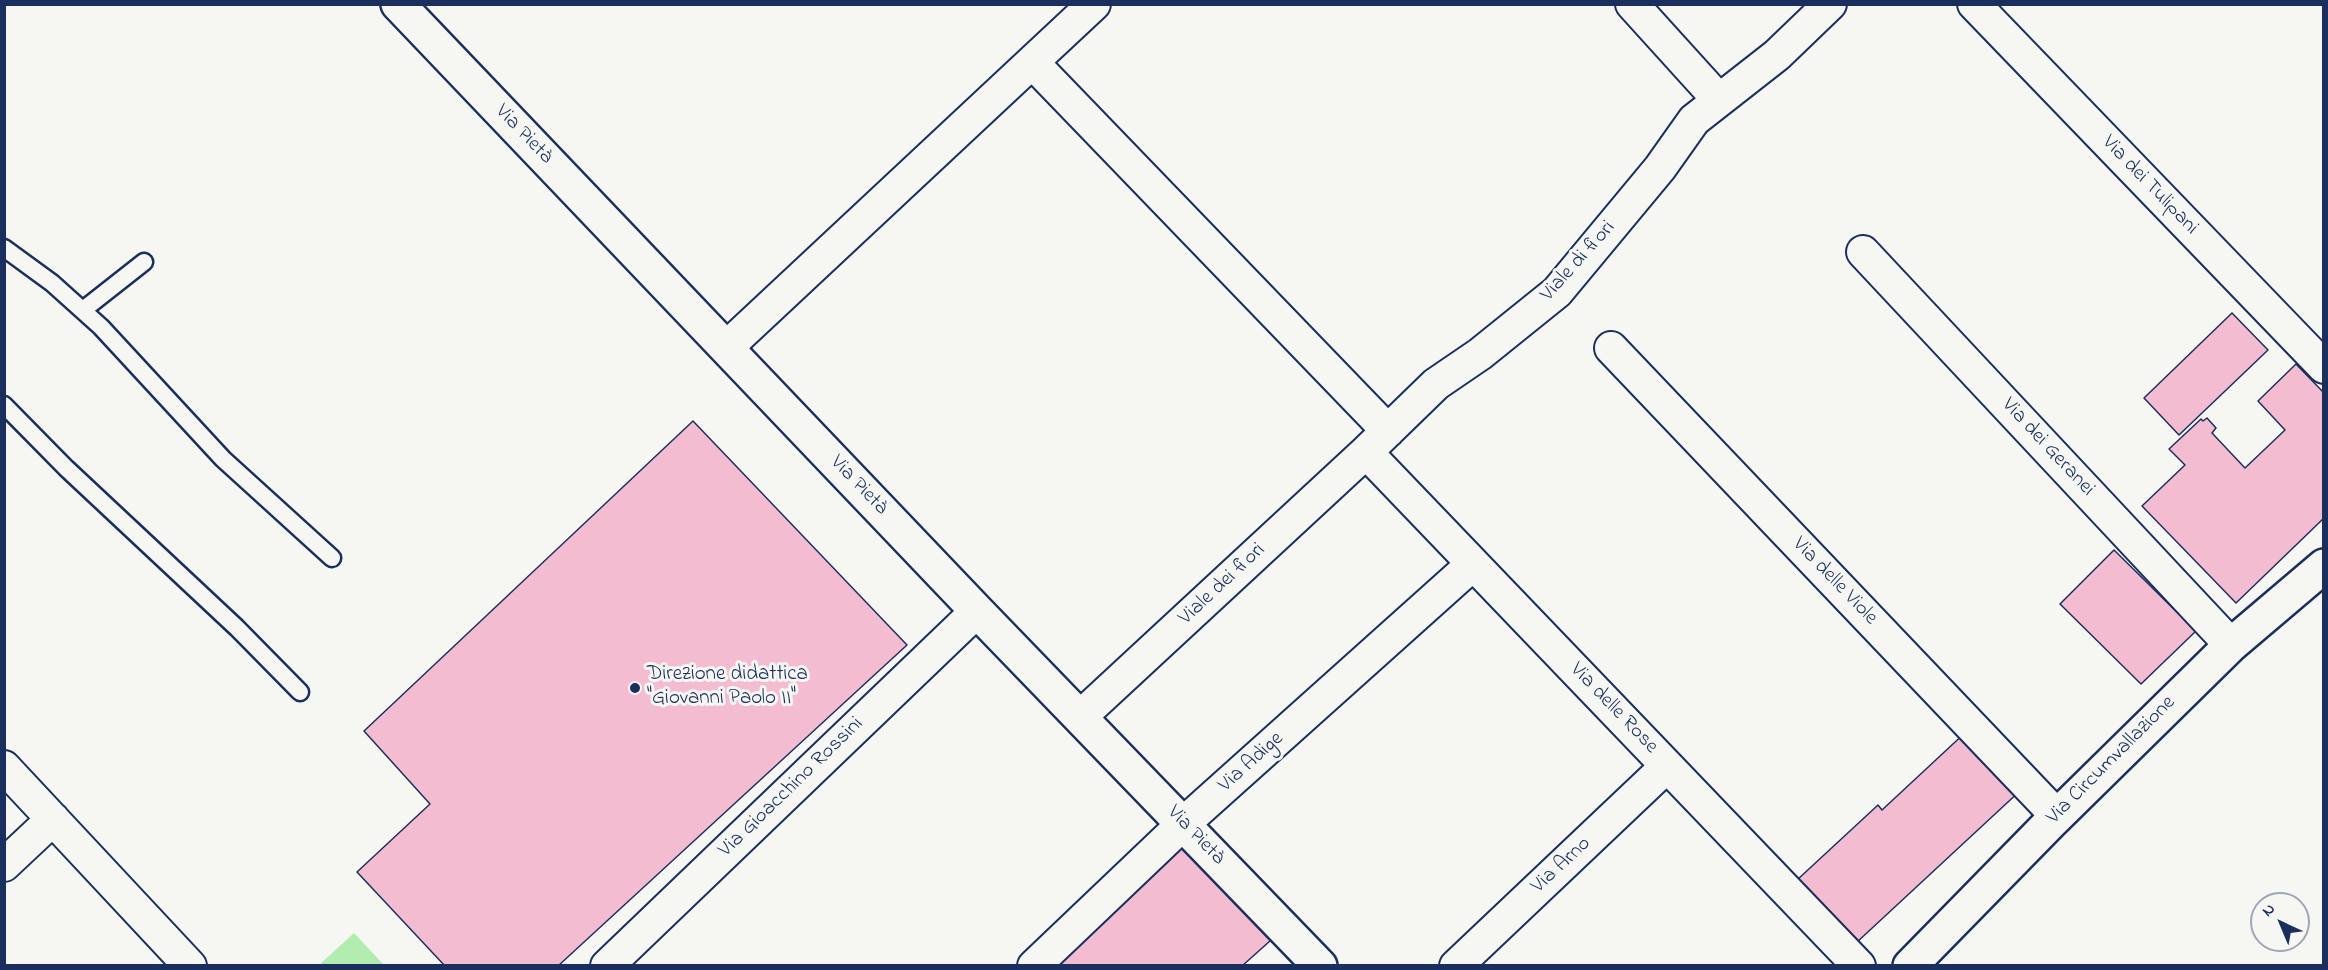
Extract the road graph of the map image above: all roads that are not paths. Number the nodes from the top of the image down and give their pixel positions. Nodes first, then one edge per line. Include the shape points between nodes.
1 (398, 4) edge
2 (1094, 4) edge
3 (1632, 4) edge
4 (1830, 4) edge
5 (1974, 4) edge
6 (1032, 62) junction
7 (1719, 100) junction
8 (4, 248) edge
9 (1863, 252) dead end
10 (144, 262) dead end
11 (83, 310) junction
12 (726, 348) junction
13 (1611, 348) dead end
14 (2324, 367) edge
15 (4, 405) edge
16 (1388, 431) junction
17 (1366, 452) junction
18 (332, 558) dead end
19 (1473, 564) junction
20 (2324, 566) edge
21 (977, 611) junction
22 (2231, 645) junction
23 (300, 692) dead end
24 (1080, 717) junction
25 (1667, 766) junction
26 (4, 767) edge
27 (2057, 816) junction
28 (53, 819) junction
29 (1183, 824) junction
30 (4, 865) edge
31 (190, 966) edge
32 (608, 966) edge
33 (1034, 966) edge
34 (1320, 966) edge
35 (1456, 966) edge
36 (1859, 966) edge
37 (1910, 966) edge

1 - 12 street, Via Pietà
2 - 6 street
3 - 7 street
4 - 7 street via 1777,55
5 - 14 street, Via dei Tulipani
6 - 12 street
6 - 16 street
7 - 16 street, Viale di fiori via 1694,120 1660,168 1557,292 1436,384
8 - 11 lane
9 - 22 street, Via dei Geranei
10 - 11 lane
11 - 18 lane via 223,459
12 - 21 street, Via Pietà
13 - 27 street, Via delle Viole
15 - 23 lane
16 - 17 street, Viale di fiori
17 - 19 street, Via delle Rose
17 - 24 street, Viale dei fiori
19 - 25 street, Via delle Rose
19 - 29 street, Via Adige
20 - 22 street, Via Circumvallazione
21 - 24 street, Via Pietà
21 - 32 street, Via Gioacchino Rossini
22 - 27 street, Via Circumvallazione
24 - 29 street, Via Pietà
25 - 35 street, Via Arno
25 - 36 street, Via delle Rose
26 - 28 street
27 - 37 street, Via Circumvallazione
28 - 30 street
28 - 31 street
29 - 33 street, Via Adige
29 - 34 street, Via Pietà

